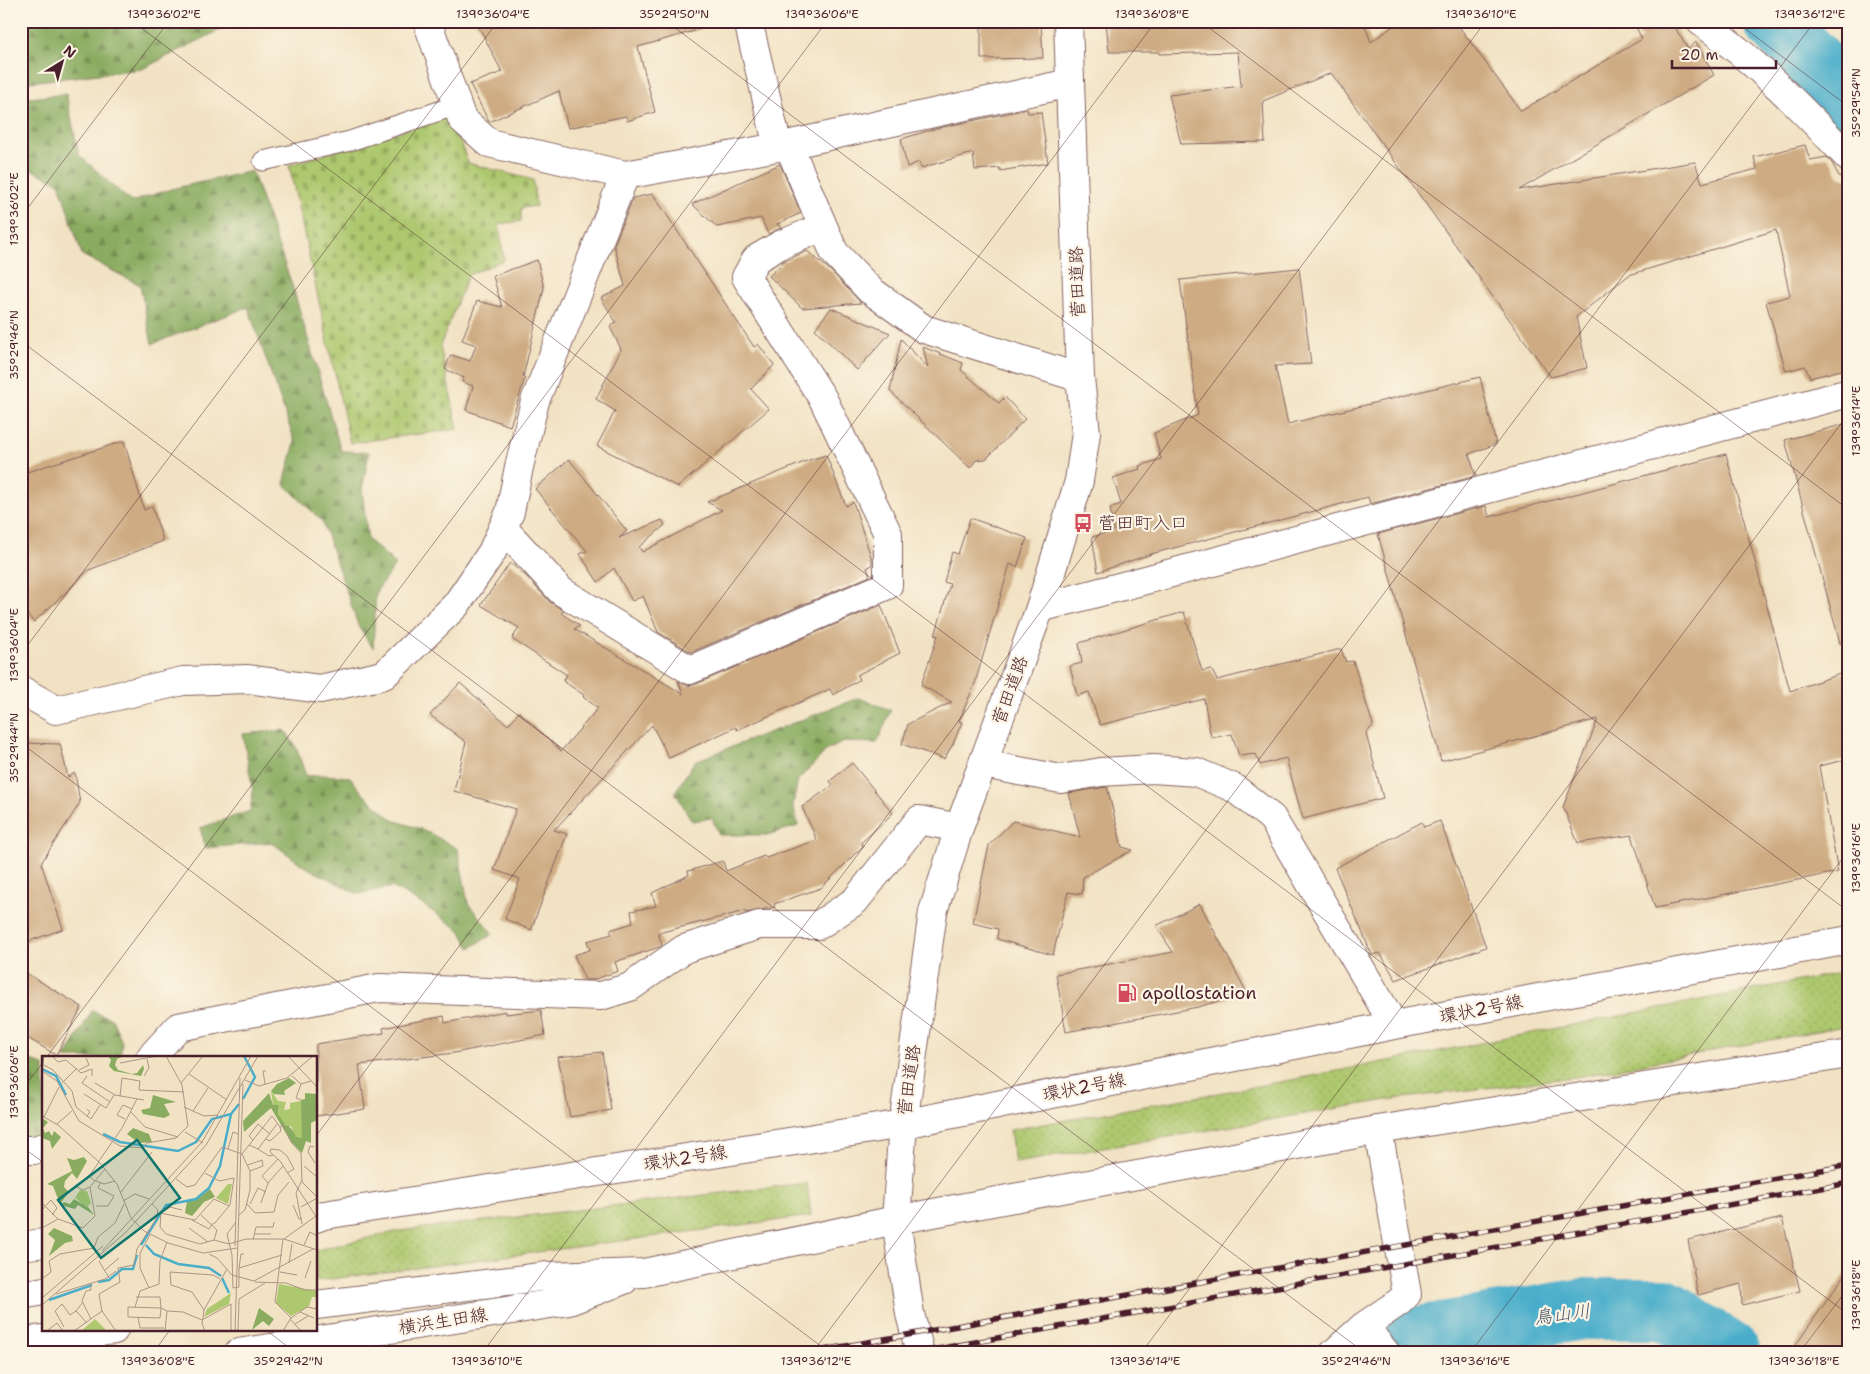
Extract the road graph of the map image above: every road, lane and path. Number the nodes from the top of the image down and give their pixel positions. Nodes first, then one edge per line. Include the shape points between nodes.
1 (427, 21) edge
2 (748, 21) edge
3 (1068, 21) edge
4 (1703, 22) edge
5 (1070, 84) junction
6 (457, 105) junction
7 (783, 146) junction
8 (1849, 158) edge
9 (263, 161) dead end
10 (625, 175) junction
11 (823, 227) junction
12 (1080, 378) junction
13 (1849, 393) edge
14 (503, 528) junction
15 (1040, 608) junction
16 (21, 690) edge
17 (983, 764) junction
18 (959, 828) junction
19 (1849, 940) edge
20 (1394, 1025) junction
21 (1849, 1054) edge
22 (152, 1056) edge
23 (903, 1124) junction
24 (1378, 1130) junction
25 (42, 1148) edge
26 (21, 1150) edge
27 (319, 1216) edge
28 (896, 1220) junction
29 (42, 1243) edge
30 (21, 1246) edge
31 (644, 1273) junction
32 (42, 1291) edge
33 (21, 1296) edge
34 (318, 1305) edge
35 (1364, 1326) junction
36 (98, 1332) edge
37 (21, 1342) edge
38 (238, 1353) edge
39 (920, 1353) edge
40 (1334, 1353) edge
41 (1386, 1353) edge

1 - 6 street
2 - 7 street
3 - 5 street, 菅田道路
4 - 8 street via 1804,112
5 - 7 street
5 - 12 street, 菅田道路
6 - 9 lane via 350,141
6 - 10 street via 462,119 489,143
7 - 10 street
7 - 11 street
10 - 14 street via 535,401 510,512
11 - 12 street via 834,252 870,290 924,330
11 - 14 street via 756,258 746,278 823,399 888,534 888,585 690,670 561,591
12 - 15 street, 菅田道路 via 1086,432 1079,481
13 - 15 street
14 - 16 street via 492,552 456,606 384,674 320,689 248,679 183,681 56,710
15 - 17 street, 菅田道路
17 - 18 street, 菅田道路
17 - 20 street via 1061,779 1101,772 1153,769 1196,772 1234,788 1272,818
18 - 22 street via 919,820 855,901 819,925 759,925 684,949 630,987 601,996 379,988 178,1027
18 - 23 street, 菅田道路 via 933,912
19 - 20 street, 環状2号線
20 - 23 street, 環状2号線
21 - 24 street
23 - 27 street, 環状2号線
23 - 28 street, 菅田道路
24 - 28 street
24 - 35 street via 1407,1294
25 - 26 street
28 - 31 street
28 - 39 street, 菅田道路 via 910,1314
29 - 30 street
31 - 34 street via 548,1276
31 - 38 street, 横浜生田線 via 569,1301
32 - 33 street
35 - 40 street
35 - 41 street
36 - 37 street

